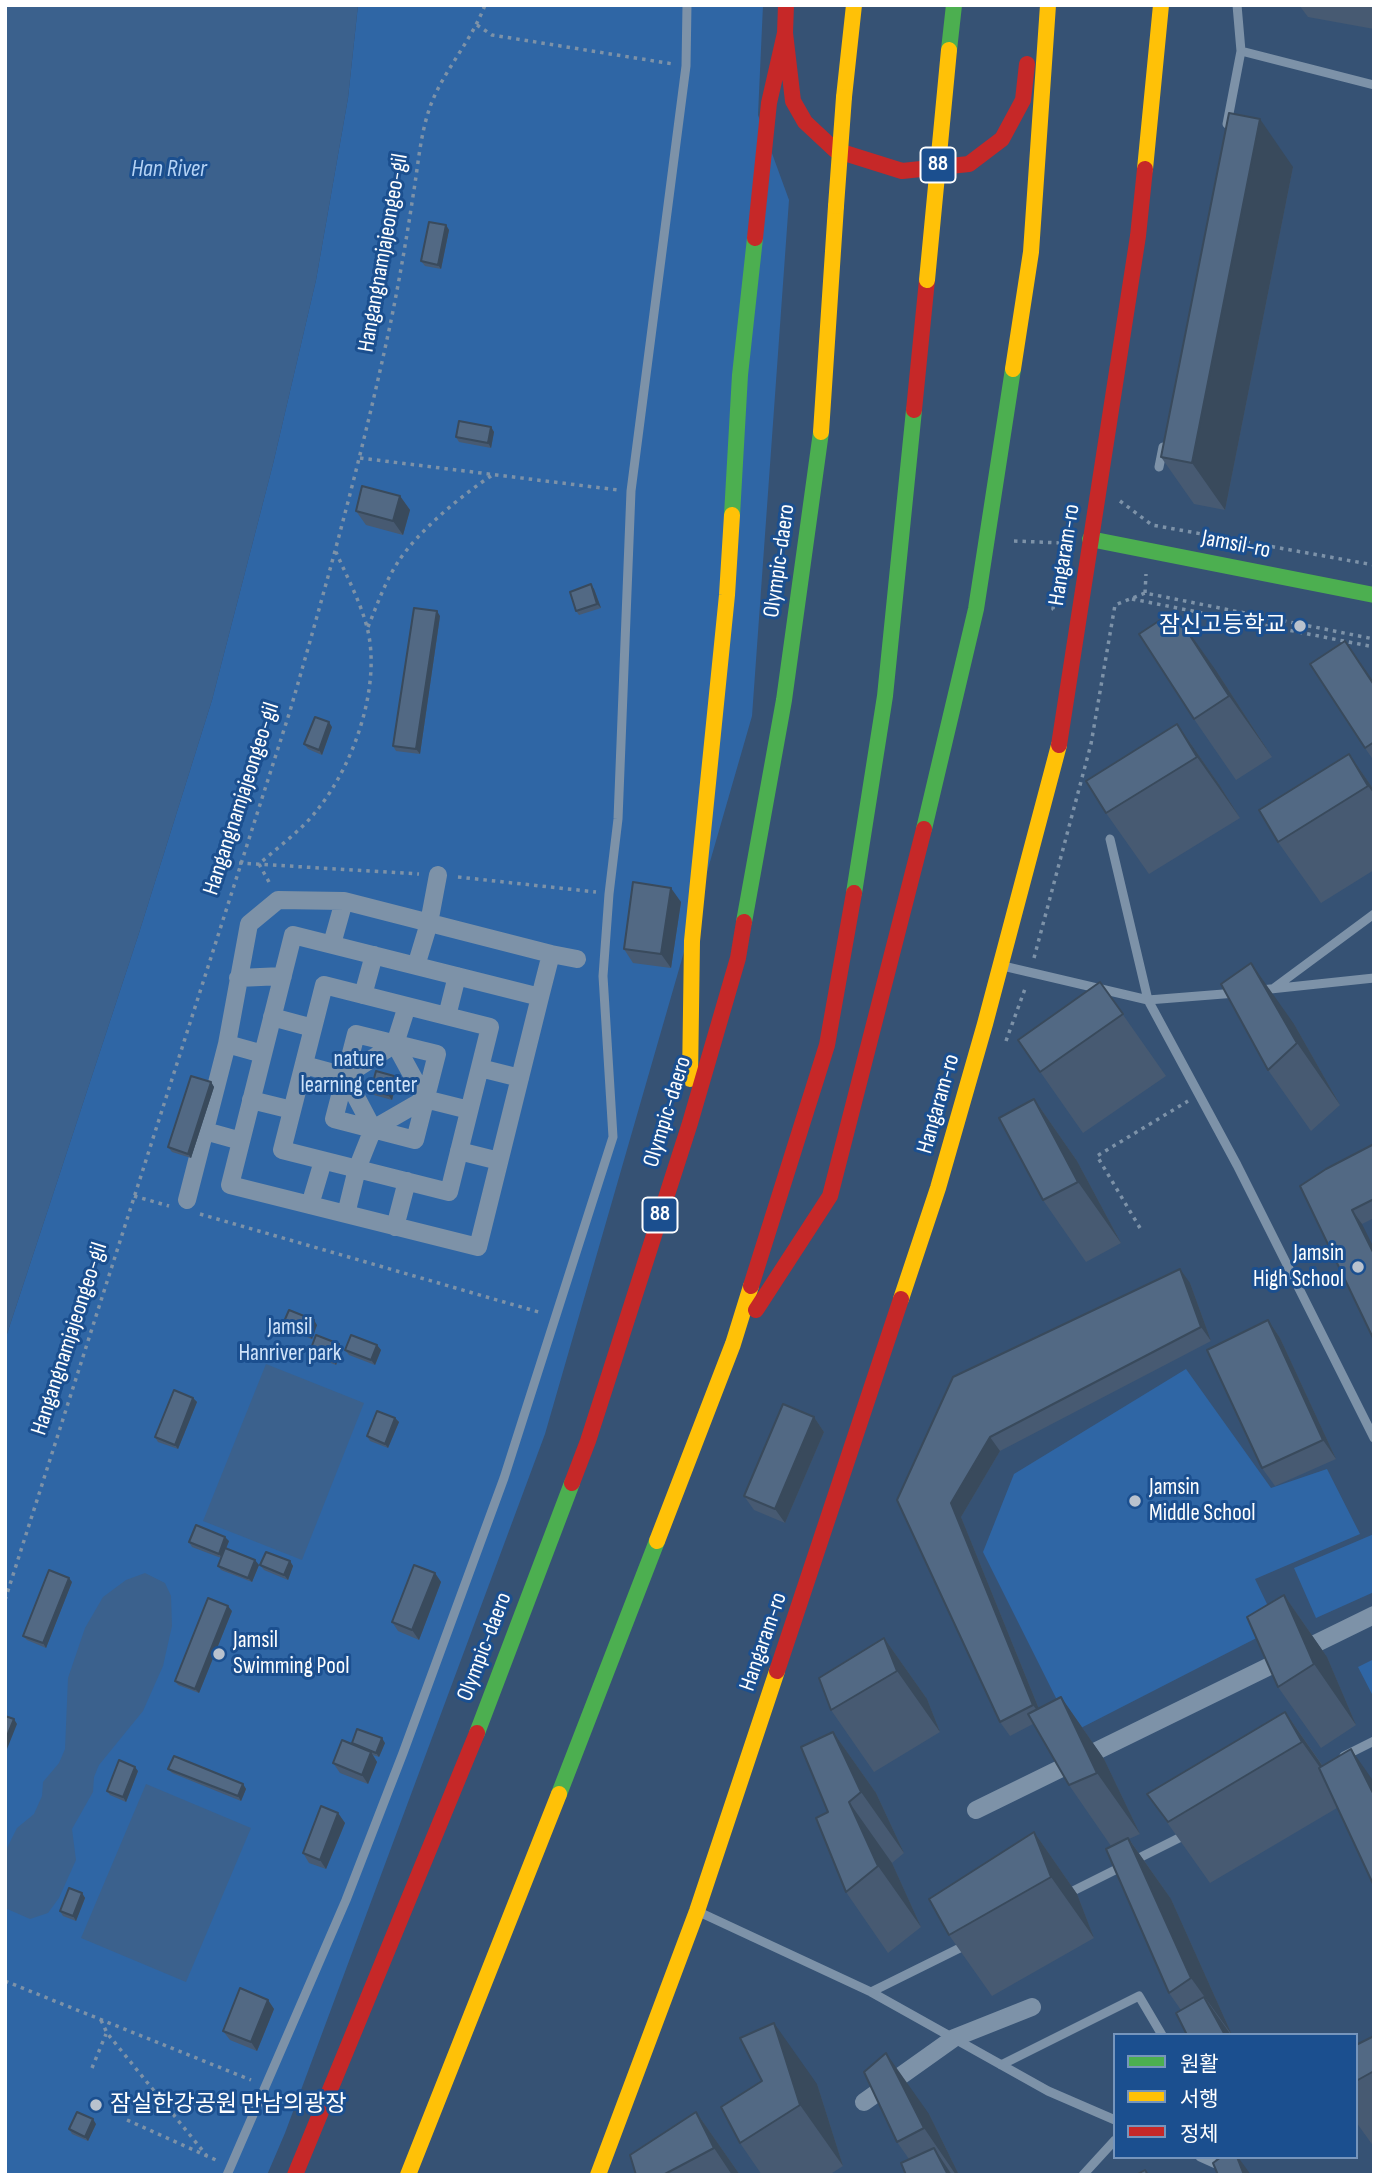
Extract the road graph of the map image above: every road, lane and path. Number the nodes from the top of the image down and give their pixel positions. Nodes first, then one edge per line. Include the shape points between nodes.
1 (485, 5) edge
2 (687, 5) edge
3 (786, 5) edge
4 (854, 5) edge
5 (954, 5) edge
6 (1035, 5) edge
7 (1048, 5) edge
8 (1161, 5) edge
9 (1237, 5) edge
10 (477, 25) junction
11 (785, 33) junction
12 (1241, 51) junction
13 (685, 66) junction
14 (1374, 85) edge
15 (1226, 131) edge
16 (1164, 440) edge
17 (360, 458) junction
18 (1159, 467) dead end
19 (494, 474) junction
20 (631, 491) junction
21 (1114, 496) dead end
22 (1090, 539) junction
23 (1014, 541) dead end
24 (336, 552) junction
25 (1374, 565) edge
26 (1374, 595) edge
27 (1131, 599) junction
28 (1053, 609) dead end
29 (1112, 625) dead end
30 (367, 629) junction
31 (1374, 639) edge
32 (1374, 647) edge
33 (1110, 839) edge
34 (438, 875) dead end
35 (278, 900) junction
36 (344, 901) junction
37 (1374, 914) edge
38 (429, 923) junction
39 (332, 944) junction
40 (551, 954) junction
41 (374, 955) junction
42 (577, 959) dead end
43 (416, 965) junction
44 (1001, 966) junction
45 (282, 976) junction
46 (457, 976) junction
47 (237, 978) junction
48 (1374, 978) edge
49 (1273, 989) junction
50 (363, 995) junction
51 (540, 997) junction
52 (1147, 1000) junction
53 (407, 1006) junction
54 (447, 1016) junction
55 (272, 1017) junction
56 (313, 1028) junction
57 (227, 1044) junction
58 (396, 1044) junction
59 (263, 1054) junction
60 (304, 1065) junction
61 (480, 1068) junction
62 (345, 1076) junction
63 (520, 1078) junction
64 (1199, 1095) junction
65 (425, 1099) junction
66 (251, 1100) junction
67 (292, 1110) junction
68 (469, 1110) junction
69 (690, 1123) junction
70 (373, 1129) junction
71 (205, 1131) junction
72 (241, 1141) junction
73 (459, 1151) junction
74 (323, 1161) junction
75 (499, 1161) junction
76 (358, 1169) junction
77 (407, 1181) junction
78 (134, 1196) junction
79 (180, 1204) joint
80 (310, 1205) junction
81 (200, 1214) dead end
82 (346, 1214) junction
83 (395, 1227) junction
84 (1140, 1228) dead end
85 (555, 1317) junction
86 (733, 1344) junction
87 (1374, 1438) edge
88 (5, 1600) edge
89 (1374, 1615) edge
90 (1374, 1741) edge
91 (1337, 1759) edge
92 (976, 1810) dead end
93 (1202, 1827) edge
94 (1055, 1900) dead end
95 (697, 1911) junction
96 (982, 1937) edge
97 (5, 1981) edge
98 (871, 1992) junction
99 (1032, 2007) dead end
100 (101, 2020) junction
101 (107, 2033) junction
102 (1161, 2033) edge
103 (954, 2039) junction
104 (1001, 2065) junction
105 (92, 2068) dead end
106 (266, 2086) junction
107 (864, 2102) edge
108 (1113, 2119) edge
109 (127, 2120) dead end
110 (1113, 2142) edge
111 (1204, 2159) edge
112 (1213, 2163) junction
113 (227, 2175) edge
114 (295, 2175) edge
115 (408, 2175) edge
116 (598, 2175) edge
117 (1083, 2175) edge
118 (1216, 2175) edge
119 (1240, 2175) edge

1 - 10 path, Hangangnamjajeongeo-gil
2 - 13 lane
3 - 11 main road
4 - 69 main road, Olympic-daero / 88, bridge via 821,429 784,700 738,958
5 - 86 main road, 88, bridge via 885,696 863,842 827,1045
6 - 11 main road via 1023,100 1002,139 969,164 902,171 835,150 805,122 793,101
7 - 86 main road via 1031,252 976,609 906,906 830,1196
8 - 22 main road, Hangaram-ro via 1138,236
9 - 12 lane
10 - 13 path via 492,35
10 - 17 path, Hangangnamjajeongeo-gil via 440,85 426,121 404,256
11 - 69 main road via 769,103 740,375 727,595 692,942
12 - 14 lane
12 - 15 lane
13 - 20 lane
16 - 18 lane
17 - 19 path
17 - 24 path, Hangangnamjajeongeo-gil
19 - 20 path
19 - 30 path via 432,524 399,561
20 - 85 lane via 618,819 603,976 613,1137
21 - 25 path via 1152,525
22 - 26 main road, Jamsil-ro
22 - 44 main road, Hangaram-ro via 1058,752
23 - 28 path via 1061,543
24 - 30 path
24 - 78 path, Hangangnamjajeongeo-gil via 290,711
27 - 29 path via 1115,605
27 - 31 path via 1145,593
27 - 32 path
30 - 35 path via 368,689 349,761 316,811 259,864
33 - 52 lane
34 - 38 street
35 - 36 street
35 - 47 street via 249,924
36 - 38 street
36 - 39 street
37 - 49 lane
38 - 40 street
38 - 43 street
39 - 41 street
39 - 45 street via 293,935
40 - 42 street
40 - 51 street
41 - 43 street
41 - 50 street
43 - 46 street
44 - 52 lane
44 - 95 main road, Hangaram-ro via 938,1188
45 - 47 street
45 - 55 street
46 - 51 street
46 - 54 street
47 - 57 street
48 - 49 lane
49 - 52 lane
50 - 53 street
50 - 56 street via 324,985
51 - 63 street
52 - 64 lane
53 - 54 street
53 - 58 street
54 - 61 street via 490,1027
55 - 56 street
55 - 59 street
56 - 60 street
57 - 59 street
57 - 71 street
58 - 62 street
58 - 62 street via 356,1034
58 - 65 street
58 - 65 street via 437,1054
59 - 66 street
60 - 62 street
60 - 67 street
61 - 63 street
61 - 68 street
62 - 70 street
62 - 70 street via 334,1119
63 - 75 street
64 - 84 path via 1097,1156
64 - 87 lane
65 - 68 street
65 - 70 street
65 - 70 street via 415,1140
66 - 67 street
66 - 72 street
67 - 74 street via 282,1150
68 - 73 street
69 - 114 main road, Olympic-daero / 88 via 588,1441 461,1776
70 - 76 street
71 - 72 street
71 - 79 street
72 - 80 street via 230,1185
73 - 75 street
73 - 77 street via 449,1192
74 - 76 street
74 - 80 street
75 - 83 street via 478,1247
76 - 77 street
76 - 82 street
77 - 83 street
78 - 79 path
78 - 88 path, Hangangnamjajeongeo-gil
80 - 82 street
81 - 85 path
82 - 83 street
85 - 106 lane via 504,1478 403,1753
86 - 115 main road, 88
89 - 92 street
90 - 91 lane
93 - 94 lane
95 - 98 lane
95 - 116 main road, Hangaram-ro
96 - 98 lane
97 - 100 path
98 - 103 lane
99 - 103 street
100 - 101 path
100 - 106 path
101 - 105 path
101 - 109 path via 207,2157
102 - 104 lane via 1139,1996
103 - 104 lane
103 - 107 street
104 - 108 lane
106 - 113 lane
110 - 117 lane
111 - 112 lane
112 - 118 lane
112 - 119 lane

